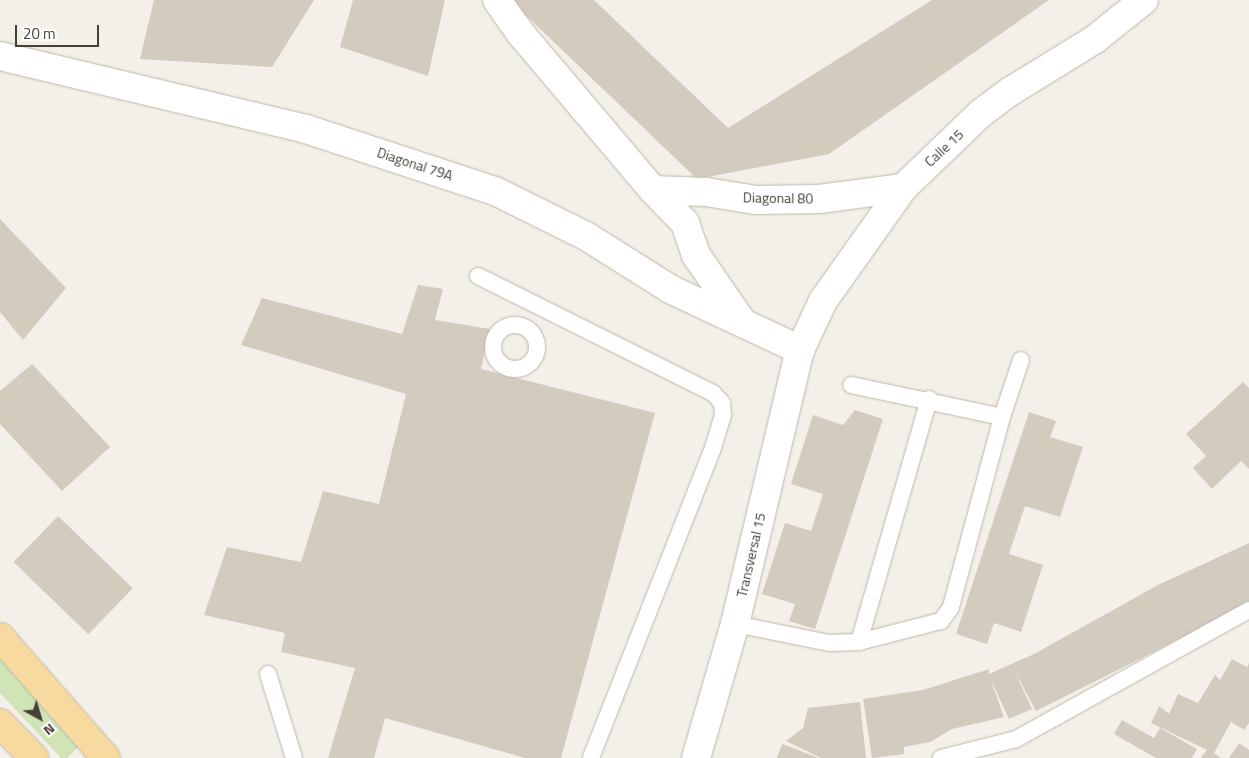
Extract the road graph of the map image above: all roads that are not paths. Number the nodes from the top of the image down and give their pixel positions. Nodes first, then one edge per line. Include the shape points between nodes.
1 (497, 0) edge
2 (1144, 0) edge
3 (0, 56) edge
4 (902, 188) junction
5 (653, 190) junction
6 (696, 255) junction
7 (478, 276) dead end
8 (670, 289) junction
9 (543, 308) junction
10 (742, 322) junction
11 (530, 331) dead end
12 (800, 350) junction
13 (1021, 360) dead end
14 (852, 385) dead end
15 (929, 399) junction
16 (1002, 417) junction
17 (1249, 610) edge
18 (735, 624) junction
19 (0, 637) edge
20 (859, 642) junction
21 (268, 674) dead end
22 (0, 723) edge
23 (34, 758) edge
24 (106, 758) edge
25 (294, 758) edge
26 (590, 758) edge
27 (696, 758) edge
28 (941, 758) edge

1 - 5 street via 521,34
2 - 4 street, Calle 15 via 1094,40 980,114
3 - 8 street, Diagonal 79A via 306,129 495,191 586,236
4 - 5 street, Diagonal 80 via 819,199 756,200 706,192
4 - 12 street, Calle 15 via 823,301
5 - 6 street via 685,223
6 - 8 street
6 - 10 street
7 - 9 lane
8 - 10 street, Diagonal 79A
9 - 11 lane
9 - 26 lane via 713,394 722,403 713,448
10 - 12 street, Diagonal 79A
12 - 18 street, Transversal 15
13 - 16 lane
14 - 15 lane
15 - 16 lane
15 - 20 lane
16 - 20 lane via 947,616 941,621
17 - 28 lane via 1016,739
18 - 20 lane via 829,643
18 - 27 street, Transversal 15
19 - 24 main road
21 - 25 lane
22 - 23 main road

